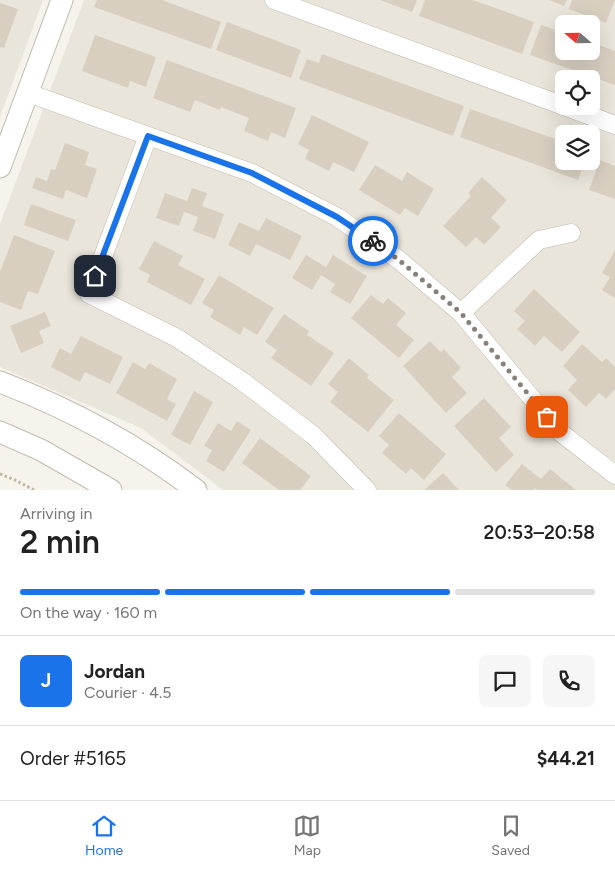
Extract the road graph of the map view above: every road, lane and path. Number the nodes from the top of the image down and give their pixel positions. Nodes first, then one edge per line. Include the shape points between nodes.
1 (62, 0) edge
2 (274, 0) edge
3 (28, 93) junction
4 (555, 103) edge
5 (588, 115) edge
6 (615, 125) edge
7 (148, 136) junction
8 (0, 167) edge
9 (571, 233) dead end
10 (461, 313) junction
11 (0, 382) edge
12 (0, 432) edge
13 (0, 474) edge
14 (615, 475) edge
15 (34, 490) edge
16 (111, 490) edge
17 (196, 490) edge
18 (368, 490) edge

1 - 3 street
2 - 4 street
3 - 7 street
3 - 8 street
5 - 6 street
7 - 10 street via 252,173 337,217 399,260
7 - 18 street via 89,294 177,338 242,381 314,436
9 - 10 street via 539,240
10 - 14 street via 560,432
11 - 17 street via 116,437
12 - 16 street via 41,450
13 - 15 path

